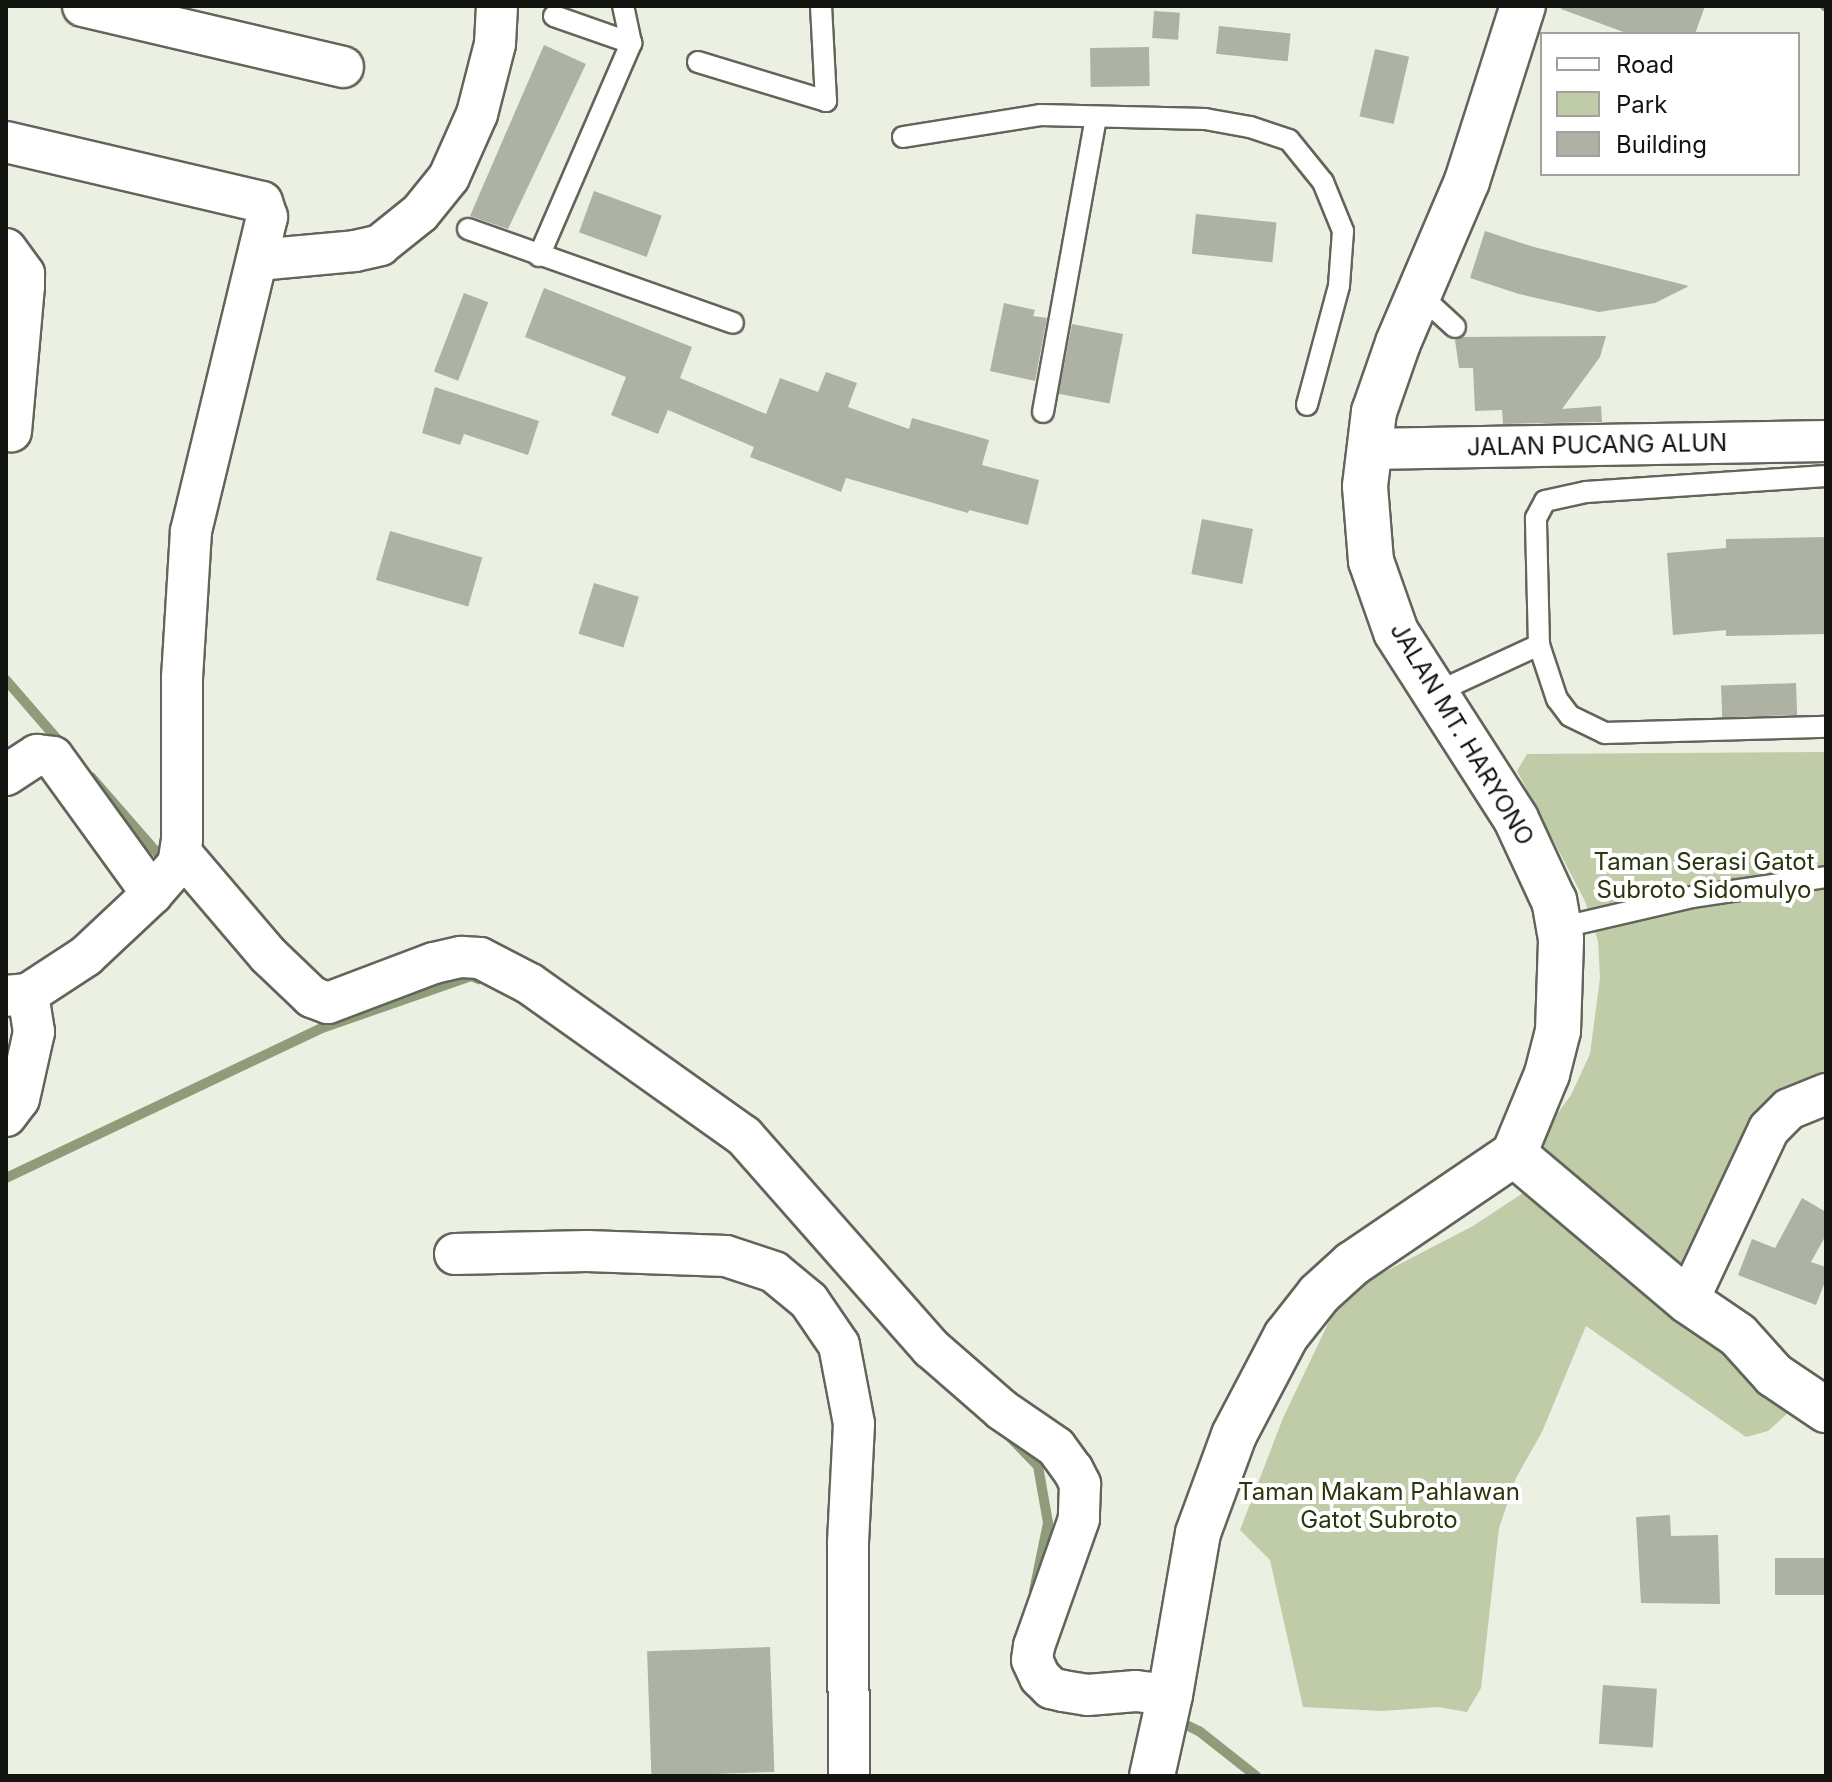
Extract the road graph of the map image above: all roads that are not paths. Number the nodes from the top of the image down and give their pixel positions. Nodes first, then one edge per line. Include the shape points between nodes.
1 (83, 6) edge
2 (497, 6) edge
3 (623, 6) edge
4 (821, 6) edge
5 (1523, 6) edge
6 (142, 12) edge
7 (554, 16) dead end
8 (631, 43) junction
9 (698, 62) dead end
10 (343, 67) dead end
11 (1096, 118) junction
12 (903, 137) dead end
13 (6, 142) edge
14 (468, 229) dead end
15 (6, 249) edge
16 (539, 256) junction
17 (258, 260) junction
18 (1421, 296) junction
19 (733, 323) dead end
20 (1455, 327) dead end
21 (1307, 405) dead end
22 (1043, 412) dead end
23 (11, 431) dead end
24 (1826, 441) edge
25 (1368, 449) junction
26 (1826, 476) edge
27 (1539, 645) junction
28 (1435, 693) junction
29 (1826, 727) edge
30 (6, 775) edge
31 (169, 873) junction
32 (1826, 877) edge
33 (1559, 928) junction
34 (17, 995) edge
35 (1826, 1094) edge
36 (6, 1116) edge
37 (1514, 1154) junction
38 (455, 1254) dead end
39 (1688, 1301) junction
40 (1826, 1410) edge
41 (1165, 1714) junction
42 (849, 1776) edge
43 (1152, 1776) edge

1 - 6 street
2 - 17 street via 495,44 477,114 449,177 420,213 380,245
3 - 8 lane
4 - 9 lane via 826,101
5 - 18 street, JALAN MT. HARYONO via 1467,181
6 - 10 street
7 - 8 lane
8 - 16 lane
11 - 12 lane via 1040,115
11 - 21 lane via 1205,119 1250,127 1289,140 1318,175 1333,198 1343,231 1342,268
11 - 22 lane
13 - 17 street via 262,202 267,217
14 - 16 lane
15 - 23 street via 24,274
16 - 19 lane
17 - 31 street via 191,531
18 - 20 lane
18 - 25 street, JALAN MT. HARYONO via 1374,412
24 - 25 street, JALAN PUCANG ALUN
25 - 28 street, JALAN MT. HARYONO via 1371,561 1396,632
26 - 27 lane via 1586,492 1545,501 1536,518
27 - 28 lane
27 - 29 lane via 1557,699 1570,716 1605,733
28 - 33 street, JALAN MT. HARYONO via 1516,819 1554,901
30 - 31 street via 37,755 53,757
31 - 34 street via 86,956
31 - 41 street via 312,997 328,1003 434,963 480,958 530,984 744,1136 931,1348 1002,1410 1056,1447 1073,1470 1080,1484 1079,1519 1034,1646 1032,1660 1040,1677 1051,1688 1088,1695 1136,1691
32 - 33 lane via 1692,897
33 - 37 street, JALAN MT. HARYONO via 1558,1031 1537,1102
34 - 36 street via 34,1032 19,1099
35 - 39 street via 1789,1109 1769,1129
37 - 39 street
37 - 41 street via 1352,1264 1319,1294 1286,1336 1234,1435 1198,1533
38 - 42 street via 726,1256 774,1272 809,1301 839,1345 854,1424 848,1544
39 - 40 street via 1738,1335 1774,1375
41 - 43 street

